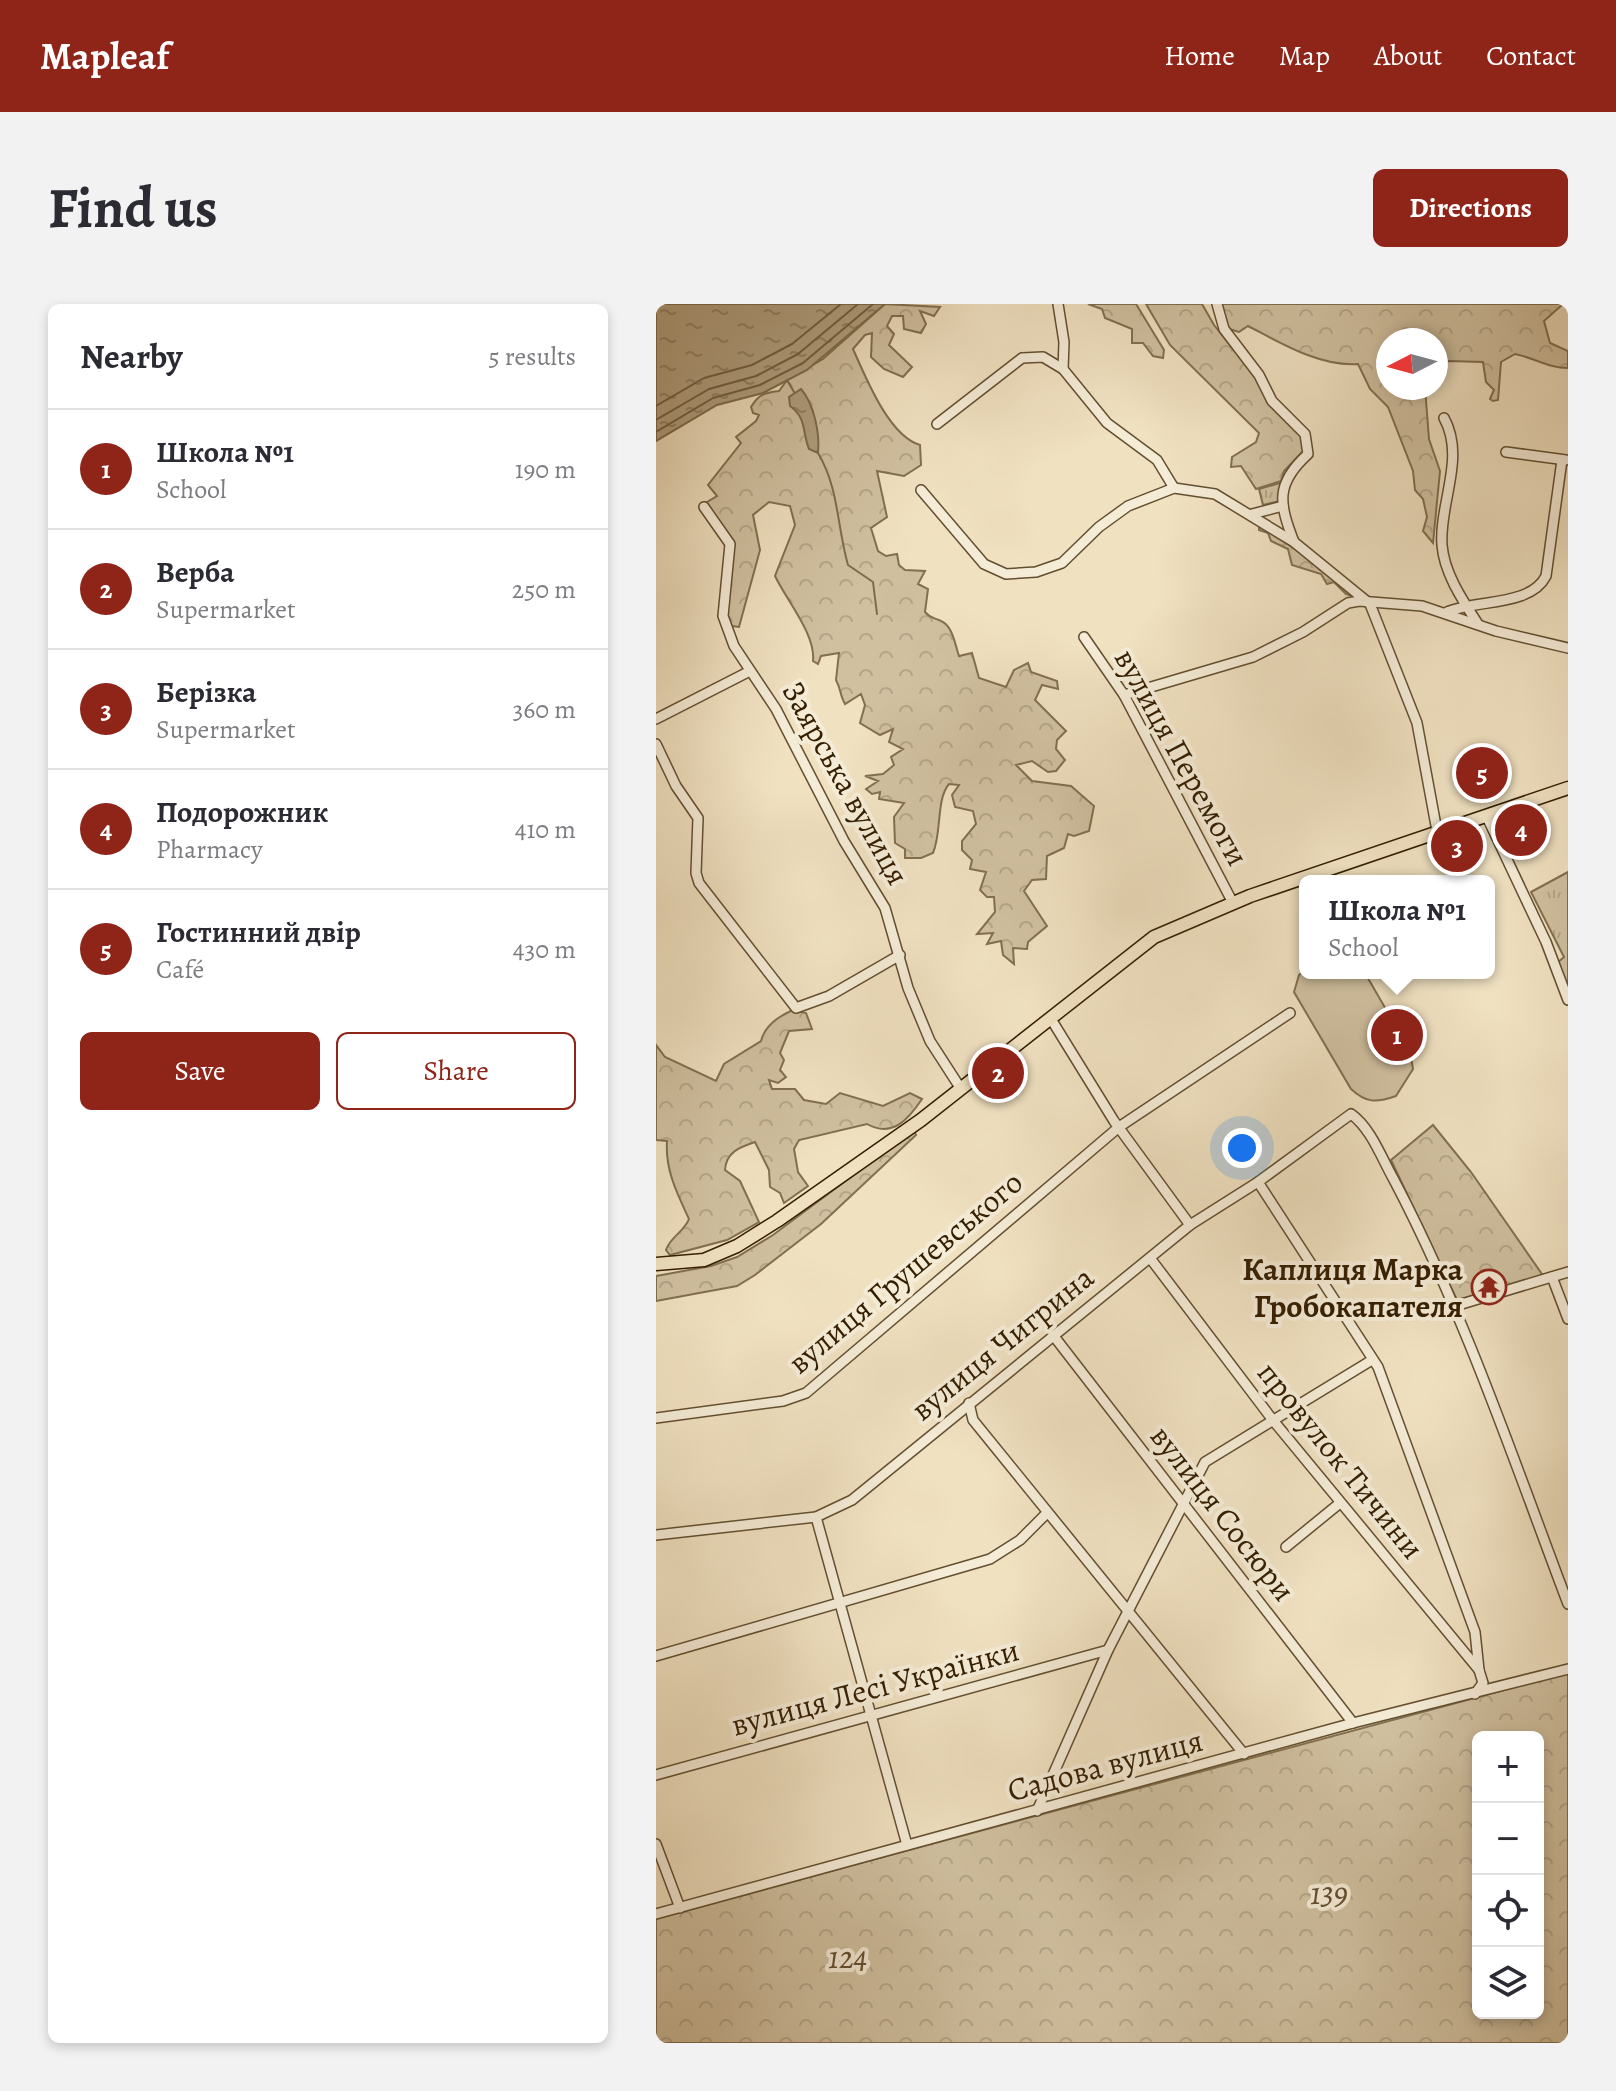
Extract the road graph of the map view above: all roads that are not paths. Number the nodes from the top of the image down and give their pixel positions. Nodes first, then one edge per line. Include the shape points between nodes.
1 (1058, 304) edge
2 (1217, 304) edge
3 (1063, 369) junction
4 (1444, 418) dead end
5 (937, 424) dead end
6 (1506, 452) dead end
7 (1565, 460) edge
8 (1174, 488) junction
9 (921, 490) dead end
10 (1283, 506) junction
11 (704, 507) dead end
12 (1252, 514) junction
13 (1294, 542) junction
14 (1370, 604) junction
15 (1465, 604) junction
16 (1447, 612) junction
17 (1479, 625) junction
18 (1084, 637) dead end
19 (1568, 648) edge
20 (748, 672) junction
21 (1124, 695) junction
22 (656, 719) edge
23 (656, 744) edge
24 (1568, 788) edge
25 (1486, 815) junction
26 (1437, 831) junction
27 (1312, 875) edge
28 (1299, 880) edge
29 (1233, 903) junction
30 (900, 955) junction
31 (1567, 998) edge
32 (1290, 1013) dead end
33 (1051, 1019) junction
34 (961, 1089) junction
35 (1119, 1127) junction
36 (1258, 1182) junction
37 (1190, 1225) junction
38 (1150, 1258) junction
39 (656, 1264) edge
40 (1568, 1272) edge
41 (1552, 1277) junction
42 (1455, 1306) junction
43 (1568, 1319) edge
44 (1053, 1335) junction
45 (1372, 1360) junction
46 (969, 1403) junction
47 (656, 1418) edge
48 (1272, 1419) junction
49 (1340, 1503) junction
50 (1183, 1505) junction
51 (1047, 1513) junction
52 (816, 1517) junction
53 (656, 1535) edge
54 (1286, 1547) dead end
55 (840, 1601) junction
56 (1568, 1604) edge
57 (1128, 1612) junction
58 (1108, 1650) junction
59 (656, 1656) edge
60 (1568, 1669) edge
61 (1479, 1670) junction
62 (1475, 1694) junction
63 (870, 1714) junction
64 (1353, 1723) junction
65 (1244, 1754) junction
66 (656, 1775) edge
67 (1037, 1811) junction
68 (656, 1844) edge
69 (907, 1845) junction
70 (680, 1908) junction
71 (656, 1914) edge

1 - 3 street
2 - 10 street via 1224,329 1272,401 1309,444 1308,454 1288,474
3 - 5 street via 1043,357 1022,358
3 - 8 street via 1107,423 1157,460
4 - 15 street via 1452,455 1442,547
6 - 7 street
7 - 15 street via 1546,576 1539,589
8 - 9 street via 1128,506 1062,563 1006,574 984,564
8 - 12 street via 1215,494
10 - 12 street
10 - 13 street
11 - 20 street, Заярська вулиця via 730,544 723,616
12 - 13 street
13 - 14 street
14 - 16 street
14 - 21 street via 1348,603 1303,632 1233,664
14 - 26 street via 1417,723
15 - 16 street
15 - 17 street
16 - 17 street
17 - 19 street
18 - 21 street, вулиця Перемоги
20 - 22 street
20 - 30 street, Заярська вулиця via 754,673 776,709 885,908
21 - 29 street, вулиця Перемоги
23 - 30 street via 698,818 699,883 796,1008 829,996
24 - 25 main road
25 - 26 main road
25 - 31 street
26 - 27 main road
28 - 29 main road
29 - 33 main road via 1154,937
30 - 34 street, Заярська вулиця via 930,1041
32 - 35 street, вулиця Грушевського
33 - 34 main road
33 - 35 street
34 - 39 main road via 737,1246 704,1260
35 - 37 street
35 - 47 street, вулиця Грушевського via 806,1393 783,1401
36 - 37 street, вулиця Чигрина
36 - 42 street, вулиця Чигрина via 1351,1114 1369,1134
36 - 45 street
37 - 38 street, вулиця Чигрина
38 - 44 street, вулиця Чигрина
38 - 48 street, провулок Тичини
40 - 41 street
41 - 42 street
41 - 43 street
42 - 56 street
44 - 46 street, вулиця Чигрина
44 - 50 street, вулиця Сосюри
45 - 48 street
45 - 61 street via 1475,1632
46 - 51 street via 973,1420
46 - 52 street, вулиця Чигрина via 852,1500
48 - 49 street, провулок Тичини
48 - 50 street via 1205,1462
49 - 54 street
49 - 61 street, провулок Тичини
50 - 57 street
50 - 64 street, вулиця Сосюри
51 - 55 street via 1020,1540 990,1559
51 - 57 street
52 - 53 street, вулиця Чигрина
52 - 55 street
55 - 59 street
55 - 63 street
57 - 58 street
57 - 65 street
58 - 63 street, вулиця Лесі Українки
58 - 67 street
60 - 62 street, Садова вулиця
61 - 62 street via 1483,1683
62 - 64 street, Садова вулиця
63 - 66 street, вулиця Лесі Українки
63 - 69 street
64 - 65 street, Садова вулиця
65 - 67 street, Садова вулиця
67 - 69 street, Садова вулиця
68 - 70 street
69 - 70 street, Садова вулиця
70 - 71 street, Садова вулиця

